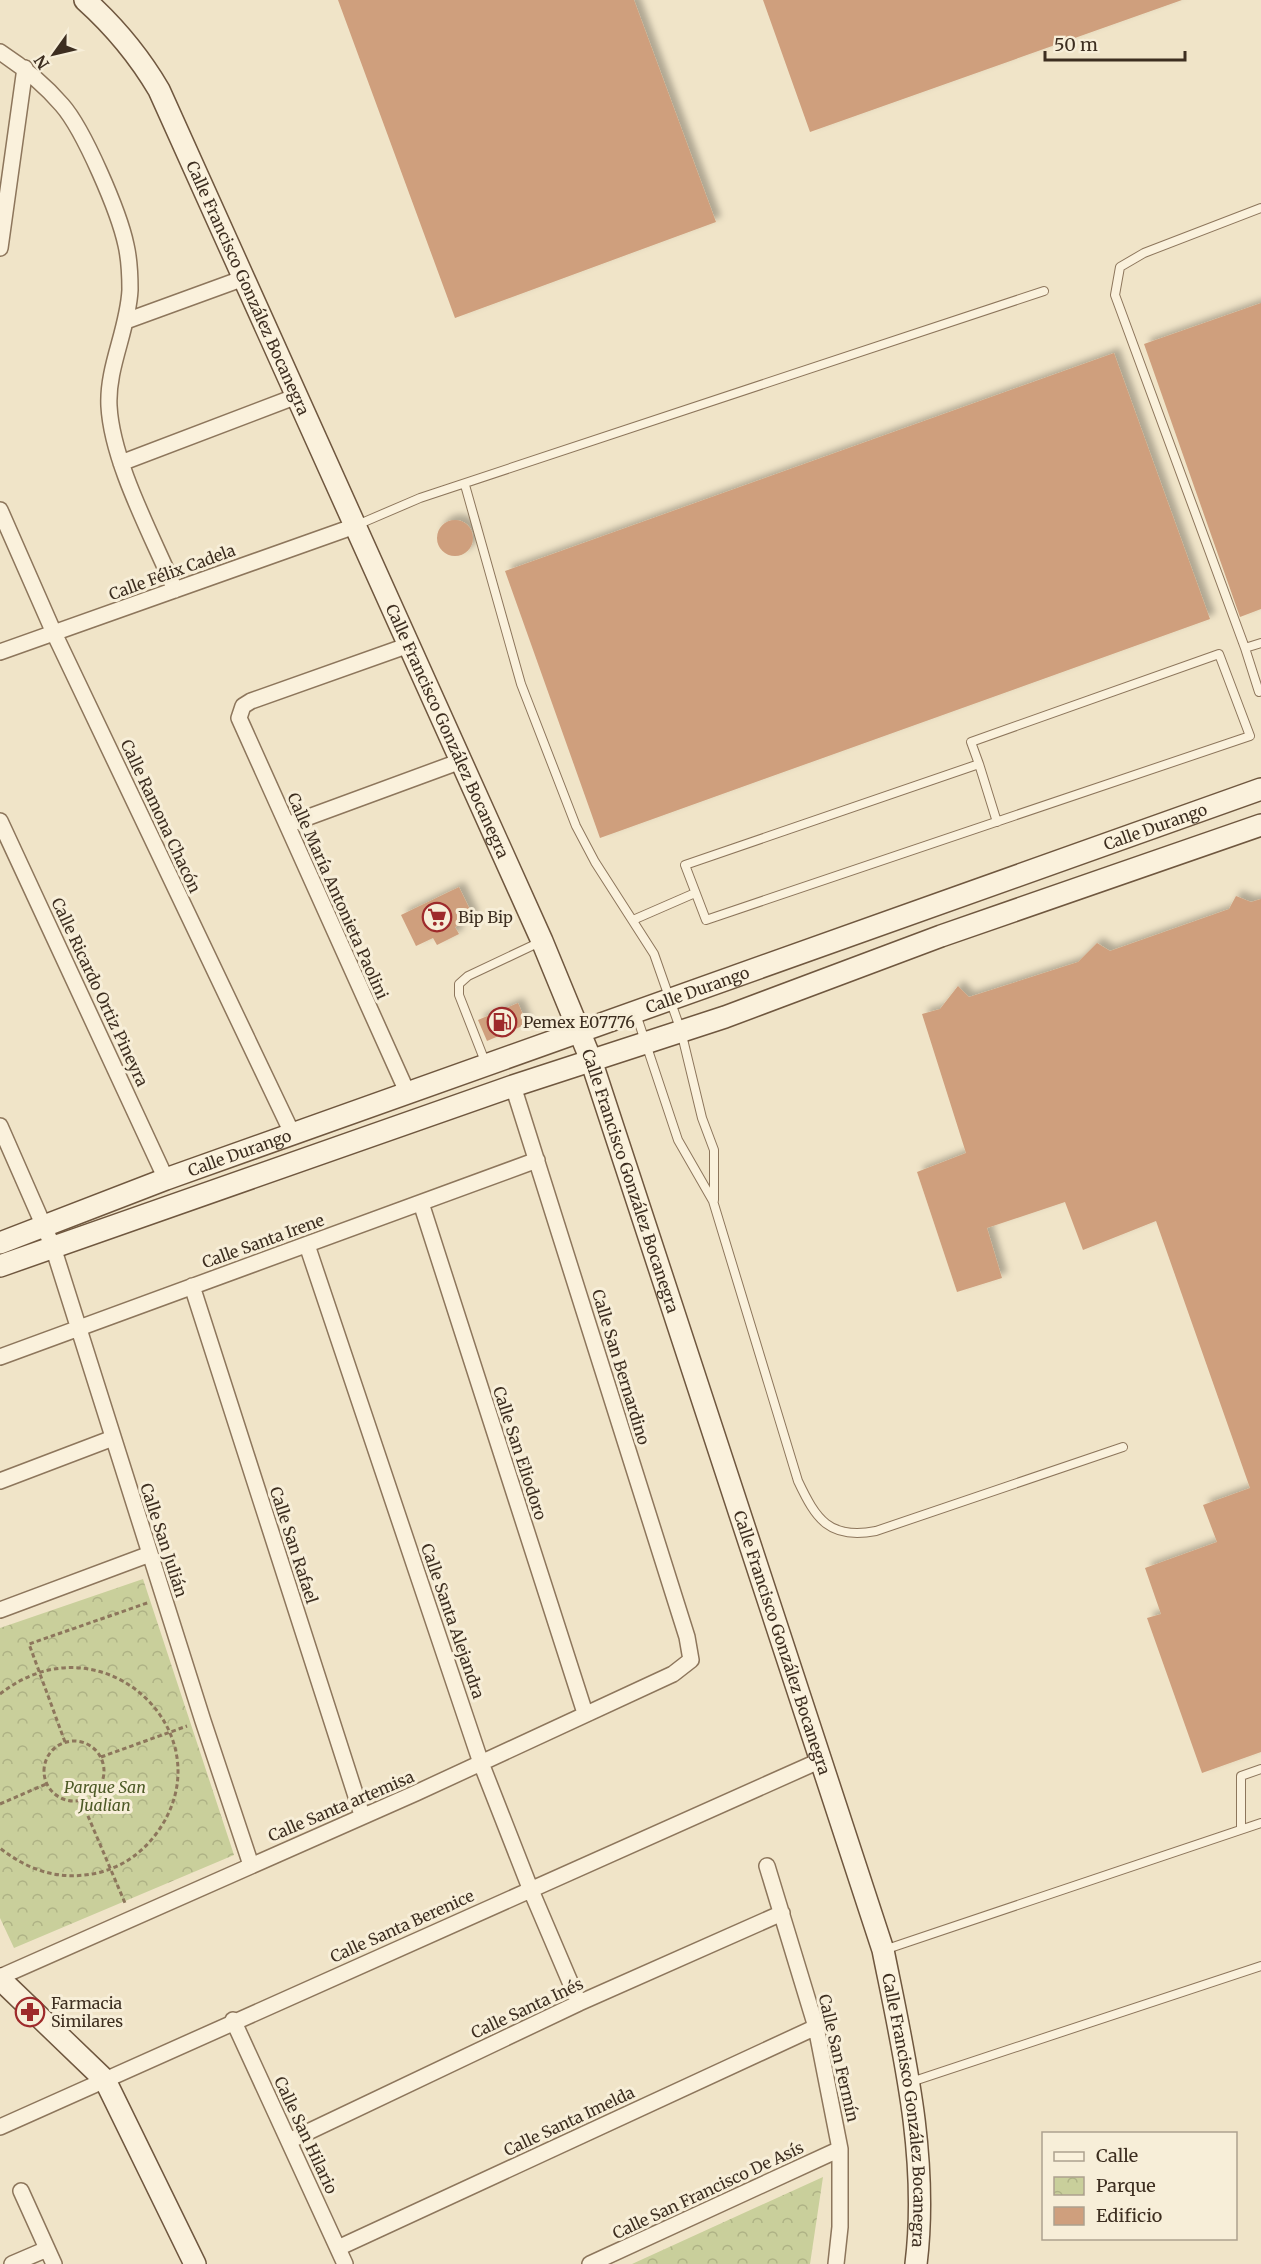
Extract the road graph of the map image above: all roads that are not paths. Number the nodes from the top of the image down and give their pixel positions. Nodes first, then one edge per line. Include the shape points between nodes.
1 (85, 0) edge
2 (0, 52) edge
3 (25, 68) junction
4 (1261, 208) edge
5 (0, 248) edge
6 (244, 278) junction
7 (1044, 291) dead end
8 (126, 321) junction
9 (297, 396) junction
10 (121, 463) junction
11 (465, 484) junction
12 (0, 510) edge
13 (355, 526) junction
14 (175, 590) junction
15 (54, 633) junction
16 (1261, 643) edge
17 (409, 645) junction
18 (1245, 648) junction
19 (0, 652) edge
20 (1261, 691) edge
21 (461, 761) junction
22 (979, 764) junction
23 (1261, 789) edge
24 (0, 821) edge
25 (997, 822) junction
26 (287, 825) junction
27 (1261, 825) edge
28 (695, 893) junction
29 (633, 920) junction
30 (542, 941) junction
31 (669, 1000) junction
32 (636, 1013) junction
33 (580, 1032) junction
34 (681, 1032) junction
35 (646, 1043) junction
36 (591, 1060) junction
37 (486, 1066) junction
38 (513, 1086) junction
39 (408, 1094) junction
40 (0, 1126) edge
41 (292, 1135) junction
42 (537, 1160) junction
43 (166, 1179) junction
44 (714, 1201) junction
45 (421, 1203) junction
46 (46, 1226) junction
47 (0, 1243) edge
48 (307, 1245) junction
49 (53, 1247) junction
50 (0, 1266) edge
51 (192, 1286) junction
52 (79, 1328) junction
53 (0, 1357) edge
54 (113, 1438) junction
55 (1123, 1447) dead end
56 (0, 1481) edge
57 (150, 1554) junction
58 (0, 1610) edge
59 (691, 1660) joint
60 (585, 1713) junction
61 (819, 1761) junction
62 (481, 1763) junction
63 (1261, 1769) edge
64 (362, 1815) junction
65 (1261, 1822) edge
66 (1241, 1829) junction
67 (251, 1865) junction
68 (767, 1866) dead end
69 (530, 1888) junction
70 (782, 1913) junction
71 (883, 1950) junction
72 (1261, 1966) edge
73 (0, 1978) edge
74 (579, 2003) junction
75 (233, 2020) junction
76 (816, 2027) junction
77 (105, 2080) junction
78 (910, 2082) junction
79 (0, 2127) edge
80 (289, 2141) junction
81 (840, 2149) junction
82 (21, 2191) dead end
83 (338, 2248) junction
84 (47, 2249) junction
85 (12, 2264) edge
86 (54, 2264) edge
87 (195, 2264) edge
88 (345, 2264) edge
89 (590, 2264) edge
90 (836, 2264) edge
91 (916, 2264) edge

1 - 6 street, Calle Francisco González Bocanegra via 140,59 159,90
2 - 3 street
3 - 5 street
3 - 8 street via 64,106 105,186 127,246 130,289
4 - 18 lane via 1144,253 1120,267 1115,295
6 - 8 street
6 - 9 street, Calle Francisco González Bocanegra
7 - 11 lane
8 - 10 street via 112,372 109,407
9 - 10 street
9 - 13 street, Calle Francisco González Bocanegra
10 - 14 street
11 - 13 lane
11 - 29 lane via 521,684 544,745 576,826
12 - 15 street, Calle Ramona Chacón
13 - 14 street, Calle Félix Cadela
13 - 17 street, Calle Francisco González Bocanegra
14 - 15 street, Calle Félix Cadela
15 - 19 street, Calle Félix Cadela
15 - 41 street, Calle Ramona Chacón
16 - 18 lane
17 - 21 street, Calle Francisco González Bocanegra
17 - 26 street, Calle María Antonieta Paolini via 251,701 240,711 242,726
18 - 20 lane
21 - 26 street
21 - 30 street, Calle Francisco González Bocanegra
22 - 25 lane
22 - 25 lane via 971,742 1219,654 1250,736
22 - 28 lane via 685,865
23 - 31 street, Calle Durango
24 - 43 street, Calle Ricardo Ortiz Pineyra
25 - 28 lane via 706,921
26 - 39 street, Calle María Antonieta Paolini
27 - 34 street, Calle Durango via 941,936
28 - 29 lane
29 - 31 lane via 654,954
30 - 33 street, Calle Francisco González Bocanegra
30 - 37 lane via 459,984 459,995
31 - 32 street, Calle Durango
31 - 34 lane
32 - 33 street, Calle Durango
32 - 35 lane
33 - 36 street, Calle Francisco González Bocanegra
33 - 37 street, Calle Durango
34 - 35 street, Calle Durango
34 - 44 lane via 714,1150
35 - 36 street, Calle Durango
35 - 44 lane via 678,1140
36 - 38 street, Calle Durango
36 - 61 street, Calle Francisco González Bocanegra
37 - 39 street, Calle Durango
38 - 42 street, Calle San Bernardino
38 - 49 street, Calle Durango
39 - 41 street, Calle Durango
40 - 46 street, Calle San Julián
41 - 43 street, Calle Durango
42 - 45 street, Calle Santa Irene
42 - 59 street, Calle San Bernardino via 684,1626
43 - 46 street, Calle Durango
44 - 55 lane via 798,1481 812,1512 825,1525 861,1534 876,1531
45 - 48 street, Calle Santa Irene
45 - 60 street, Calle San Eliodoro
46 - 47 street, Calle Durango
46 - 49 street, Calle San Julián
48 - 51 street, Calle Santa Irene
48 - 62 street, Calle Santa Alejandra
49 - 50 street, Calle Durango
49 - 52 street, Calle San Julián
51 - 52 street, Calle Santa Irene
51 - 64 street, Calle San Rafael
52 - 53 street, Calle Santa Irene
52 - 54 street, Calle San Julián
54 - 56 street
54 - 57 street, Calle San Julián
57 - 58 street
57 - 67 street, Calle San Julián
59 - 60 street, Calle Santa artemisa via 673,1674
60 - 62 street, Calle Santa artemisa
61 - 69 street, Calle Santa Berenice
61 - 71 street, Calle Francisco González Bocanegra
62 - 64 street, Calle Santa artemisa
62 - 69 street, Calle Santa Alejandra
63 - 66 lane via 1241,1776
64 - 67 street, Calle Santa artemisa
65 - 66 lane
66 - 71 lane
67 - 73 street, Calle Santa artemisa
68 - 70 street, Calle San Fermín
69 - 74 street, Calle Santa Alejandra
69 - 75 street, Calle Santa Berenice
70 - 74 street, Calle Santa Inés
70 - 76 street, Calle San Fermín
71 - 78 street, Calle Francisco González Bocanegra
72 - 78 lane
73 - 77 street
74 - 80 street, Calle Santa Inés
75 - 77 street, Calle Santa Berenice
75 - 80 street, Calle San Hilario
76 - 81 street, Calle San Fermín
76 - 83 street, Calle Santa Imelda
77 - 79 street, Calle Santa Berenice
77 - 87 street
78 - 91 street, Calle Francisco González Bocanegra via 920,2171
80 - 83 street, Calle San Hilario
81 - 89 street, Calle San Francisco De Asís
81 - 90 street, Calle San Fermín
82 - 84 street
83 - 88 street, Calle San Hilario
84 - 85 street
84 - 86 street

